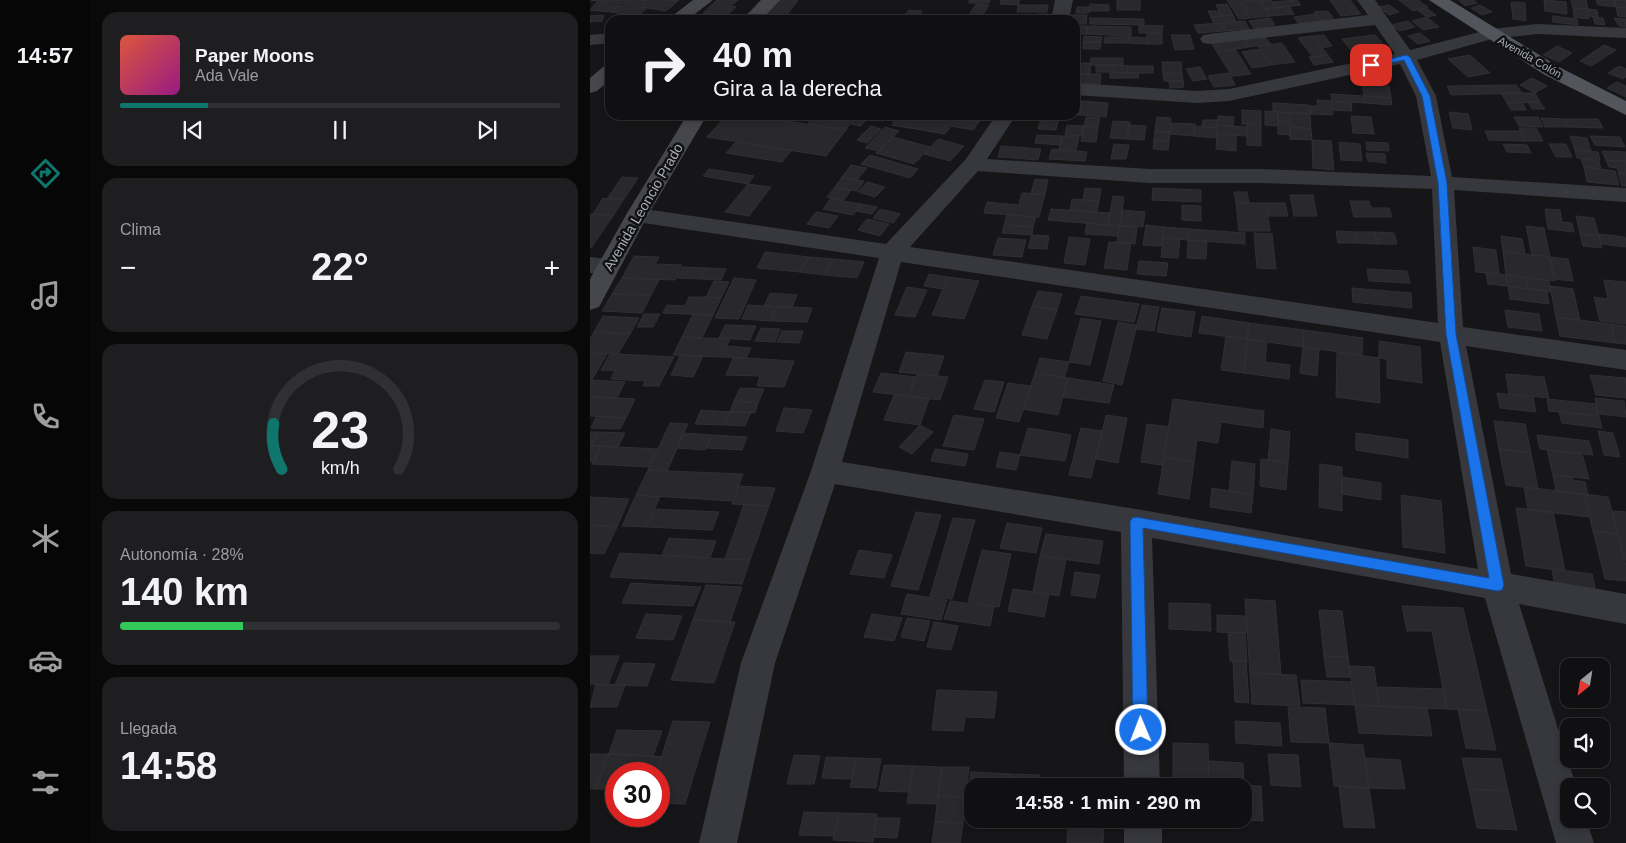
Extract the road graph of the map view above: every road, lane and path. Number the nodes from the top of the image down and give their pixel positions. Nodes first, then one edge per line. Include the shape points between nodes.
1 (704, 0) edge
2 (771, 0) edge
3 (1064, 0) edge
4 (1438, 0) edge
5 (1373, 9) edge
6 (683, 15) edge
7 (756, 15) edge
8 (1061, 15) edge
9 (1626, 33) edge
10 (1491, 34) junction
11 (605, 38) edge
12 (1209, 39) dead end
13 (590, 40) edge
14 (1406, 57) junction
15 (605, 75) edge
16 (590, 87) edge
17 (1080, 89) edge
18 (1626, 108) edge
19 (694, 120) edge
20 (1003, 120) edge
21 (973, 164) junction
22 (1443, 183) junction
23 (1626, 195) edge
24 (637, 215) junction
25 (893, 251) junction
26 (599, 265) edge
27 (590, 301) edge
28 (1451, 334) junction
29 (1626, 360) edge
30 (825, 471) junction
31 (1136, 522) junction
32 (1497, 585) junction
33 (1626, 609) edge
34 (1142, 778) edge
35 (1143, 828) edge
36 (718, 843) edge
37 (1143, 843) edge
38 (1574, 843) edge

1 - 6 main road
2 - 7 main road
3 - 8 street
4 - 10 main road, Avenida Colón
5 - 12 street
5 - 14 street
9 - 10 street via 1537,29
10 - 14 street
10 - 18 main road, Avenida Colón via 1552,71
11 - 13 street
14 - 17 street via 1229,95 1197,97
14 - 22 street via 1426,96
15 - 16 main road
19 - 24 main road, Avenida Leoncio Prado
20 - 21 street
21 - 22 street via 1150,176 1261,176
21 - 25 street
22 - 23 street
22 - 28 street
24 - 25 street
24 - 26 main road, Avenida Leoncio Prado
25 - 28 street
25 - 30 street
26 - 27 main road, Avenida Leoncio Prado
28 - 29 street
28 - 32 street
30 - 31 street
30 - 36 street via 758,663
31 - 32 street
31 - 34 street
32 - 33 street
32 - 38 street
35 - 37 street

